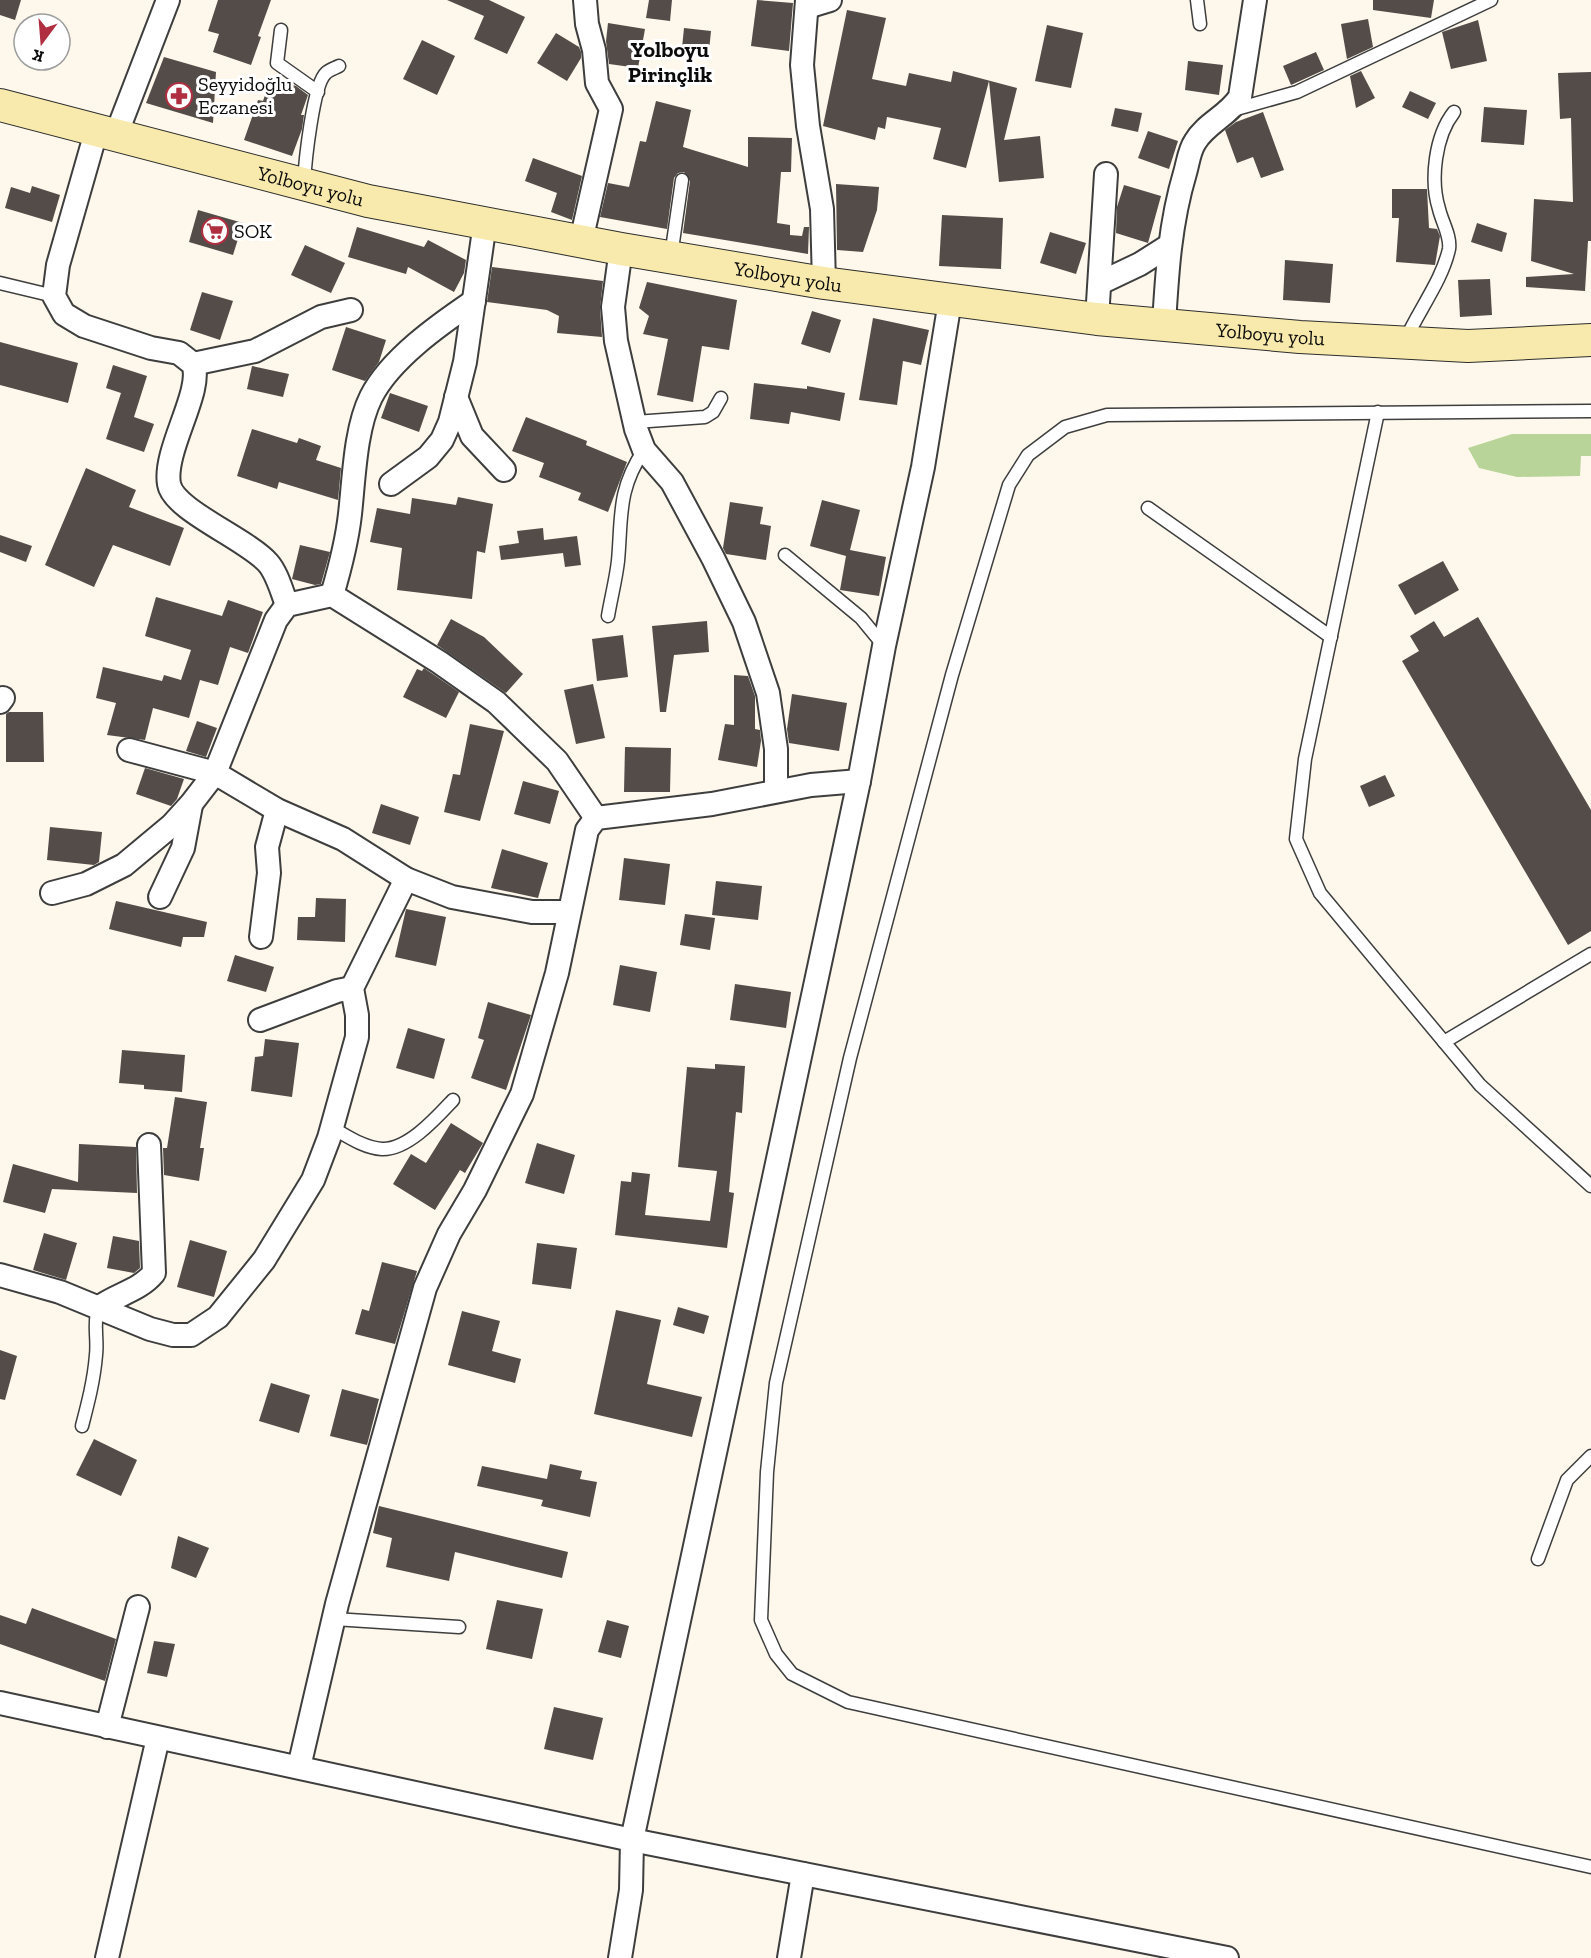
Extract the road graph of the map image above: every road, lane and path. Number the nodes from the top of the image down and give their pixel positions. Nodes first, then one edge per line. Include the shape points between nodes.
1 (168, 0) edge
2 (585, 0) edge
3 (830, 0) edge
4 (1197, 0) edge
5 (1255, 0) edge
6 (1491, 0) edge
7 (807, 3) edge
8 (1200, 24) dead end
9 (281, 30) dead end
10 (339, 66) dead end
11 (318, 92) junction
12 (3, 108) edge
13 (1232, 110) junction
14 (1454, 112) dead end
15 (106, 134) junction
16 (1106, 174) dead end
17 (682, 180) dead end
18 (304, 184) junction
19 (485, 223) junction
20 (581, 241) junction
21 (1170, 245) junction
22 (621, 249) junction
23 (671, 258) junction
24 (0, 283) edge
25 (824, 283) junction
26 (1100, 283) junction
27 (54, 296) junction
28 (950, 301) junction
29 (474, 302) junction
30 (351, 310) dead end
31 (1097, 319) junction
32 (1164, 324) junction
33 (1591, 340) edge
34 (1403, 344) junction
35 (193, 364) junction
36 (456, 397) junction
37 (721, 398) dead end
38 (1591, 411) edge
39 (1378, 412) junction
40 (635, 422) junction
41 (644, 450) junction
42 (504, 470) dead end
43 (391, 484) dead end
44 (1148, 508) dead end
45 (785, 555) dead end
46 (332, 595) junction
47 (287, 605) junction
48 (608, 616) dead end
49 (1331, 637) junction
50 (884, 646) junction
51 (129, 750) dead end
52 (215, 773) junction
53 (859, 782) junction
54 (776, 790) junction
55 (191, 804) junction
56 (277, 810) junction
57 (596, 818) junction
58 (406, 879) junction
59 (52, 893) dead end
60 (160, 897) dead end
61 (568, 912) junction
62 (261, 936) dead end
63 (1591, 954) edge
64 (352, 988) junction
65 (260, 1020) dead end
66 (1444, 1042) junction
67 (453, 1100) dead end
68 (331, 1127) junction
69 (149, 1144) dead end
70 (1591, 1185) edge
71 (0, 1275) edge
72 (98, 1308) junction
73 (82, 1426) dead end
74 (1591, 1455) edge
75 (1538, 1559) dead end
76 (138, 1607) dead end
77 (334, 1619) junction
78 (459, 1628) dead end
79 (0, 1703) edge
80 (107, 1727) junction
81 (158, 1738) junction
82 (299, 1767) junction
83 (632, 1840) junction
84 (1591, 1867) edge
85 (803, 1874) junction
86 (1142, 1950) edge
87 (107, 1958) edge
88 (620, 1958) edge
89 (789, 1958) edge
90 (1227, 1958) edge

1 - 15 street
2 - 20 street via 597,83 611,109
3 - 7 street
4 - 8 lane
5 - 13 street via 1246,70 1240,97
6 - 13 lane via 1297,92
7 - 25 street via 802,65 822,209
9 - 11 lane via 277,63
10 - 11 lane via 325,73
11 - 18 lane
12 - 15 main road, Yolboyu yolu
13 - 21 street via 1202,132 1194,144 1178,196
14 - 34 lane via 1444,125 1439,142 1436,183 1449,246
15 - 18 main road, Yolboyu yolu
15 - 27 street via 58,266
16 - 26 street
17 - 23 lane
18 - 19 main road, Yolboyu yolu via 368,201
19 - 20 main road, Yolboyu yolu
19 - 29 street
20 - 22 main road, Yolboyu yolu
21 - 26 street
21 - 32 street
22 - 23 main road, Yolboyu yolu
22 - 40 street via 613,308
23 - 25 main road, Yolboyu yolu
24 - 27 lane
25 - 28 main road, Yolboyu yolu
26 - 31 street
27 - 35 street via 64,314 84,326 152,348 179,352
28 - 31 main road, Yolboyu yolu
28 - 50 street via 923,467
29 - 36 street
29 - 46 street via 435,328 371,396 363,419 343,560
30 - 35 street via 321,317 255,351
31 - 32 main road, Yolboyu yolu
32 - 34 main road, Yolboyu yolu
33 - 34 main road, Yolboyu yolu via 1468,346
35 - 47 street via 195,379 170,462 169,485 177,500 190,511 223,529 270,564
36 - 42 street via 472,436
36 - 43 street via 442,440 428,457
37 - 40 lane via 705,417
38 - 39 lane
39 - 49 lane
39 - 84 lane via 1107,415 1065,427 1028,456 1009,485 952,675 849,1058 776,1383 767,1472 761,1620 776,1654 792,1674 848,1702
40 - 41 street
41 - 48 lane via 633,466 620,509 618,561
41 - 54 street via 672,482 744,622 768,693 776,749
44 - 49 lane
45 - 50 lane via 861,618
46 - 47 street
46 - 57 street via 496,702 557,761
47 - 52 street via 266,639
49 - 66 lane via 1305,759 1296,839 1320,894
50 - 53 street
51 - 52 street
52 - 55 street
52 - 56 street
53 - 54 street
53 - 83 street
54 - 57 street via 712,804
55 - 59 street via 124,865 86,884
55 - 60 street via 183,848
56 - 58 street via 343,839
56 - 62 street via 267,847 269,873
57 - 61 street via 587,831
58 - 61 street via 452,897 532,912
58 - 64 street
61 - 77 street via 558,972 522,1094 425,1288
63 - 66 lane
64 - 65 street
64 - 68 street via 357,1037
66 - 70 lane via 1480,1084
67 - 68 lane via 421,1133 384,1149 360,1143
68 - 72 street via 313,1180 264,1260 218,1317 191,1335 173,1335
69 - 72 street via 154,1273 130,1292 113,1297
71 - 72 street via 60,1292
72 - 73 lane via 93,1383
74 - 75 lane via 1567,1480
76 - 80 street
77 - 78 lane
77 - 82 street
79 - 80 street
80 - 81 street
81 - 82 street
81 - 87 street
82 - 83 street
83 - 85 street
83 - 88 street via 631,1890
85 - 86 street
85 - 89 street
86 - 90 street

